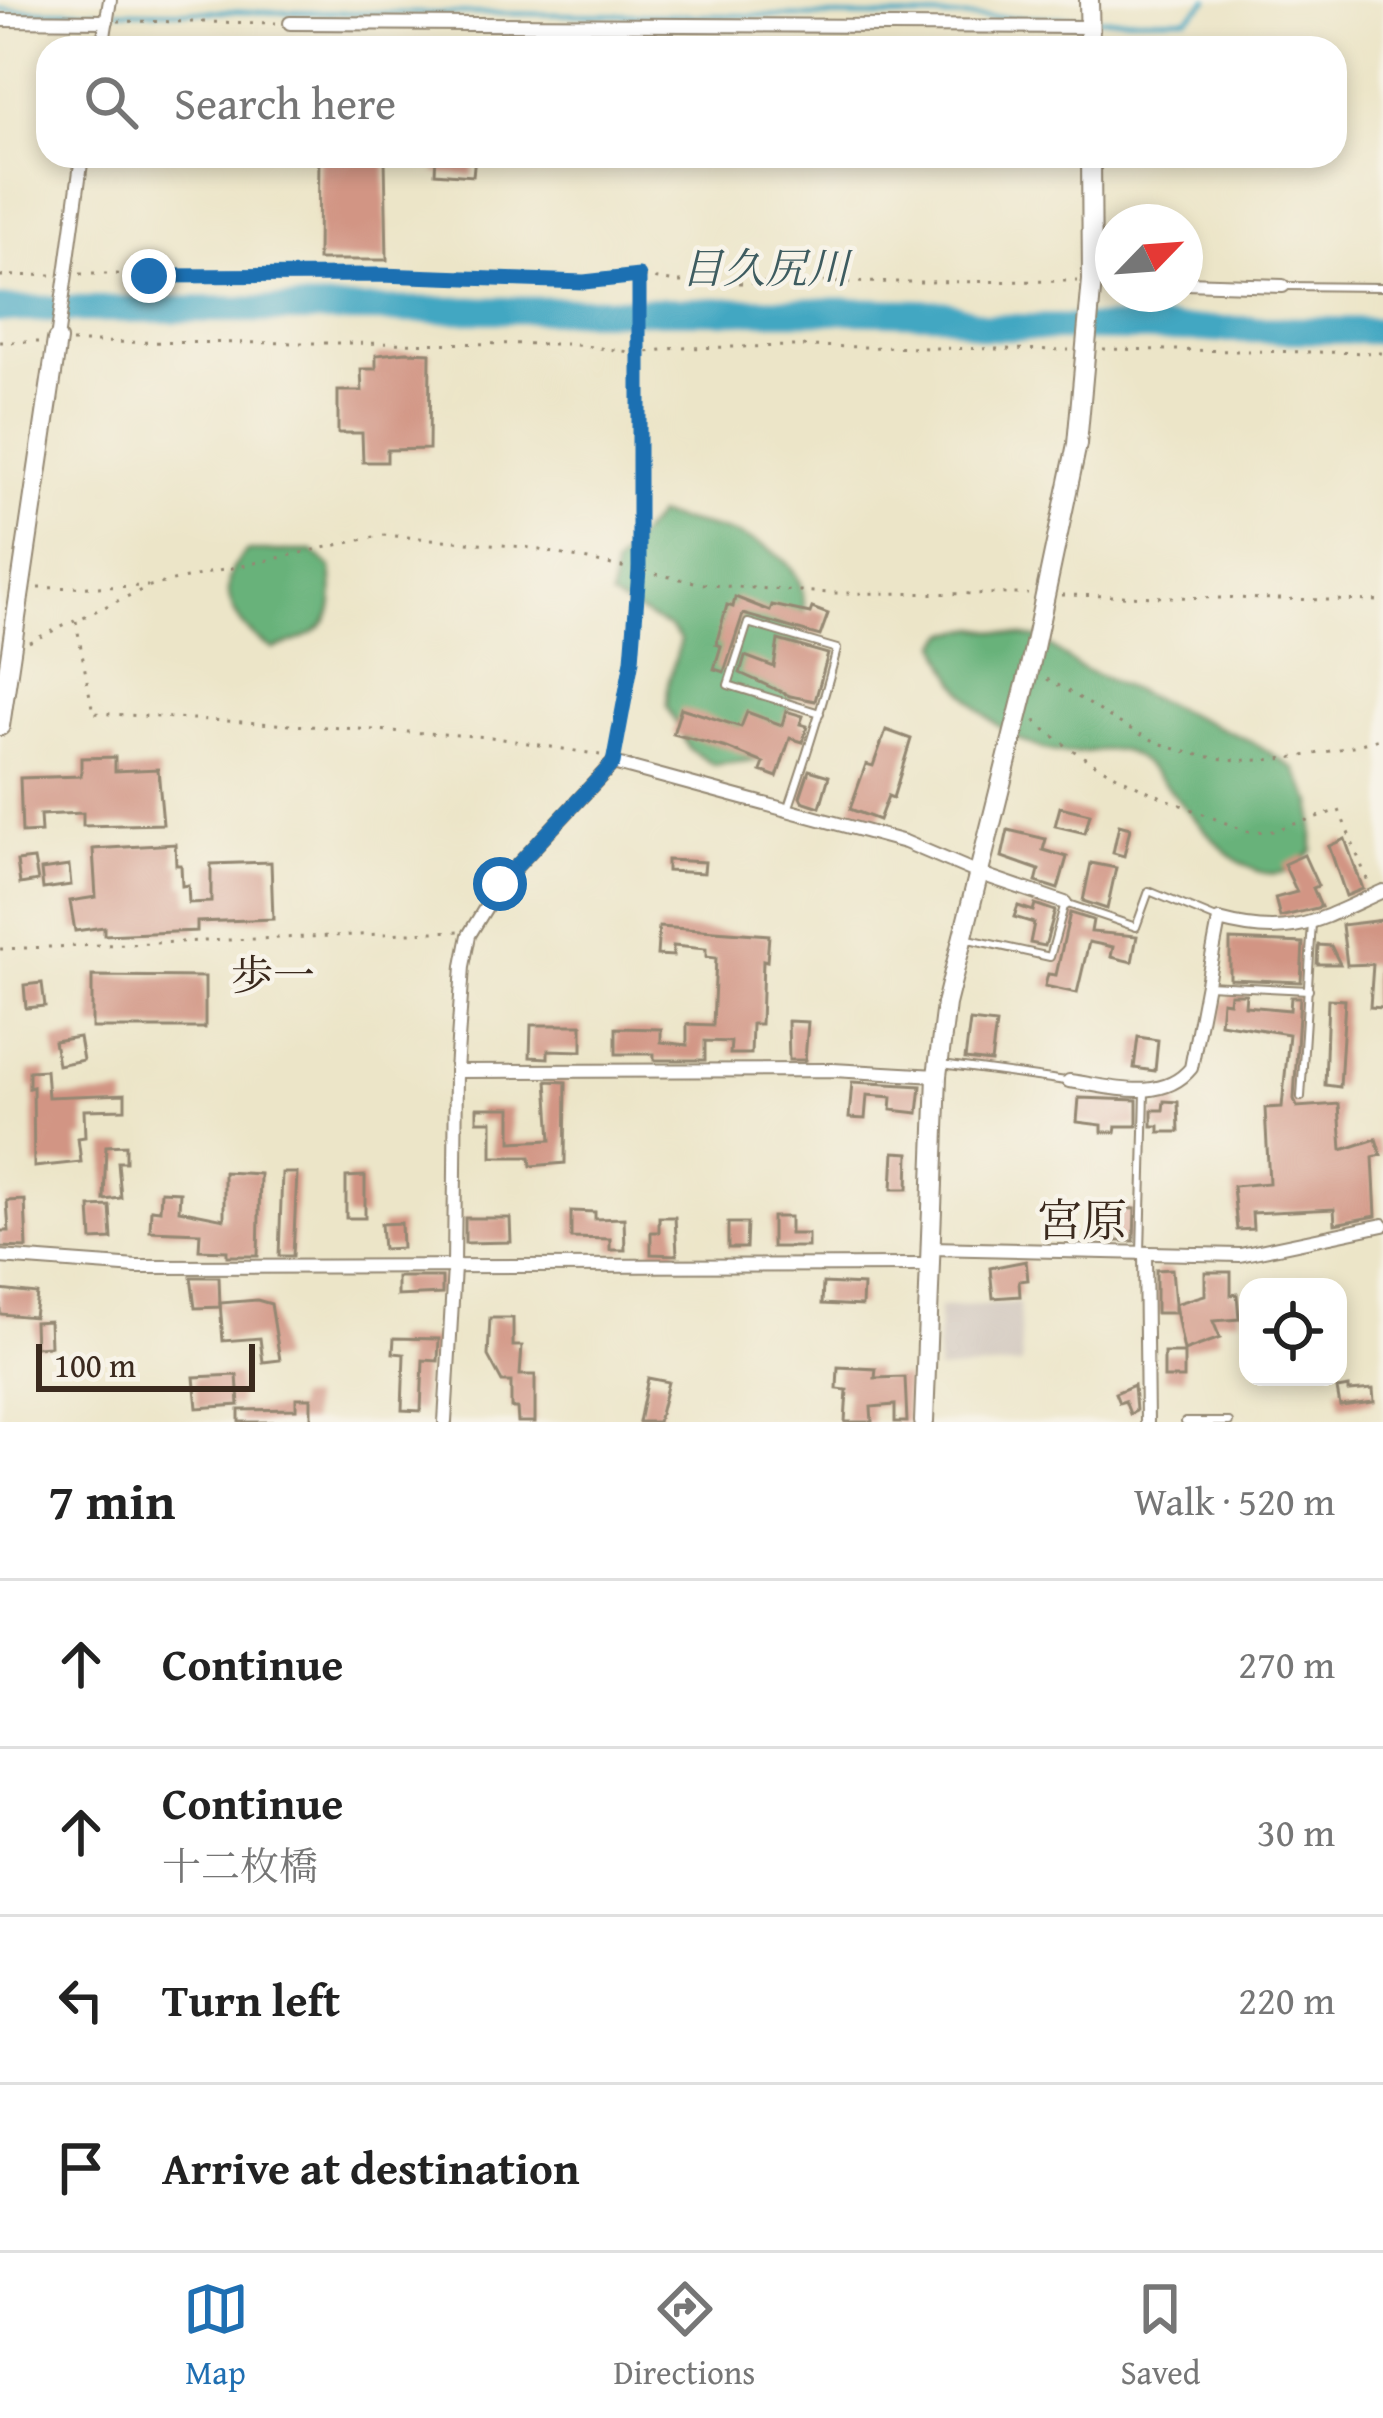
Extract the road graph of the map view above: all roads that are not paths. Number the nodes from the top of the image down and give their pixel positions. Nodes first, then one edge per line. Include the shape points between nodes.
1 (110, 0) edge
2 (1089, 0) edge
3 (0, 20) edge
4 (106, 21) junction
5 (290, 23) road end
6 (1090, 27) junction
7 (104, 36) edge
8 (1090, 36) edge
9 (80, 168) edge
10 (1091, 168) edge
11 (1092, 283) junction
12 (1095, 283) edge
13 (1203, 284) edge
14 (1283, 286) joint
15 (1383, 286) edge
16 (57, 341) joint
17 (820, 713) junction
18 (0, 726) edge
19 (788, 810) junction
20 (978, 873) junction
21 (1378, 893) edge
22 (1065, 903) junction
23 (1219, 920) junction
24 (1312, 923) junction
25 (960, 937) junction
26 (1207, 985) junction
27 (1309, 990) junction
28 (938, 1070) junction
29 (456, 1071) junction
30 (1069, 1081) joint
31 (1145, 1090) junction
32 (1301, 1096) dead end
33 (1383, 1226) edge
34 (1143, 1253) junction
35 (0, 1256) edge
36 (930, 1256) junction
37 (454, 1267) junction
38 (445, 1422) edge
39 (924, 1422) edge
40 (1147, 1422) edge
41 (1186, 1422) edge
42 (1228, 1422) edge

1 - 4 street
2 - 6 street
3 - 4 street
4 - 7 street
5 - 6 street
6 - 8 street
9 - 16 street
10 - 11 street
11 - 12 street
11 - 20 street via 1077,444
13 - 14 street
14 - 15 lane
16 - 18 street
17 - 17 lane via 837,649 748,623 728,685
17 - 19 lane
19 - 20 street via 905,842
19 - 29 street via 613,763 500,884 470,934
20 - 22 street
20 - 25 street
21 - 24 street
22 - 23 lane via 1136,927 1149,891
22 - 25 lane via 1050,956
23 - 24 street via 1258,931
23 - 26 street
24 - 27 lane
25 - 28 street
26 - 27 lane
26 - 31 street via 1191,1068 1179,1083
27 - 32 lane
28 - 29 street
28 - 30 lane via 1002,1069
28 - 36 street
29 - 37 street
30 - 31 street
31 - 34 lane
33 - 34 street via 1240,1255
34 - 36 street
34 - 40 street
35 - 37 street via 137,1267
36 - 37 street
36 - 39 street
37 - 38 street
41 - 42 lane

